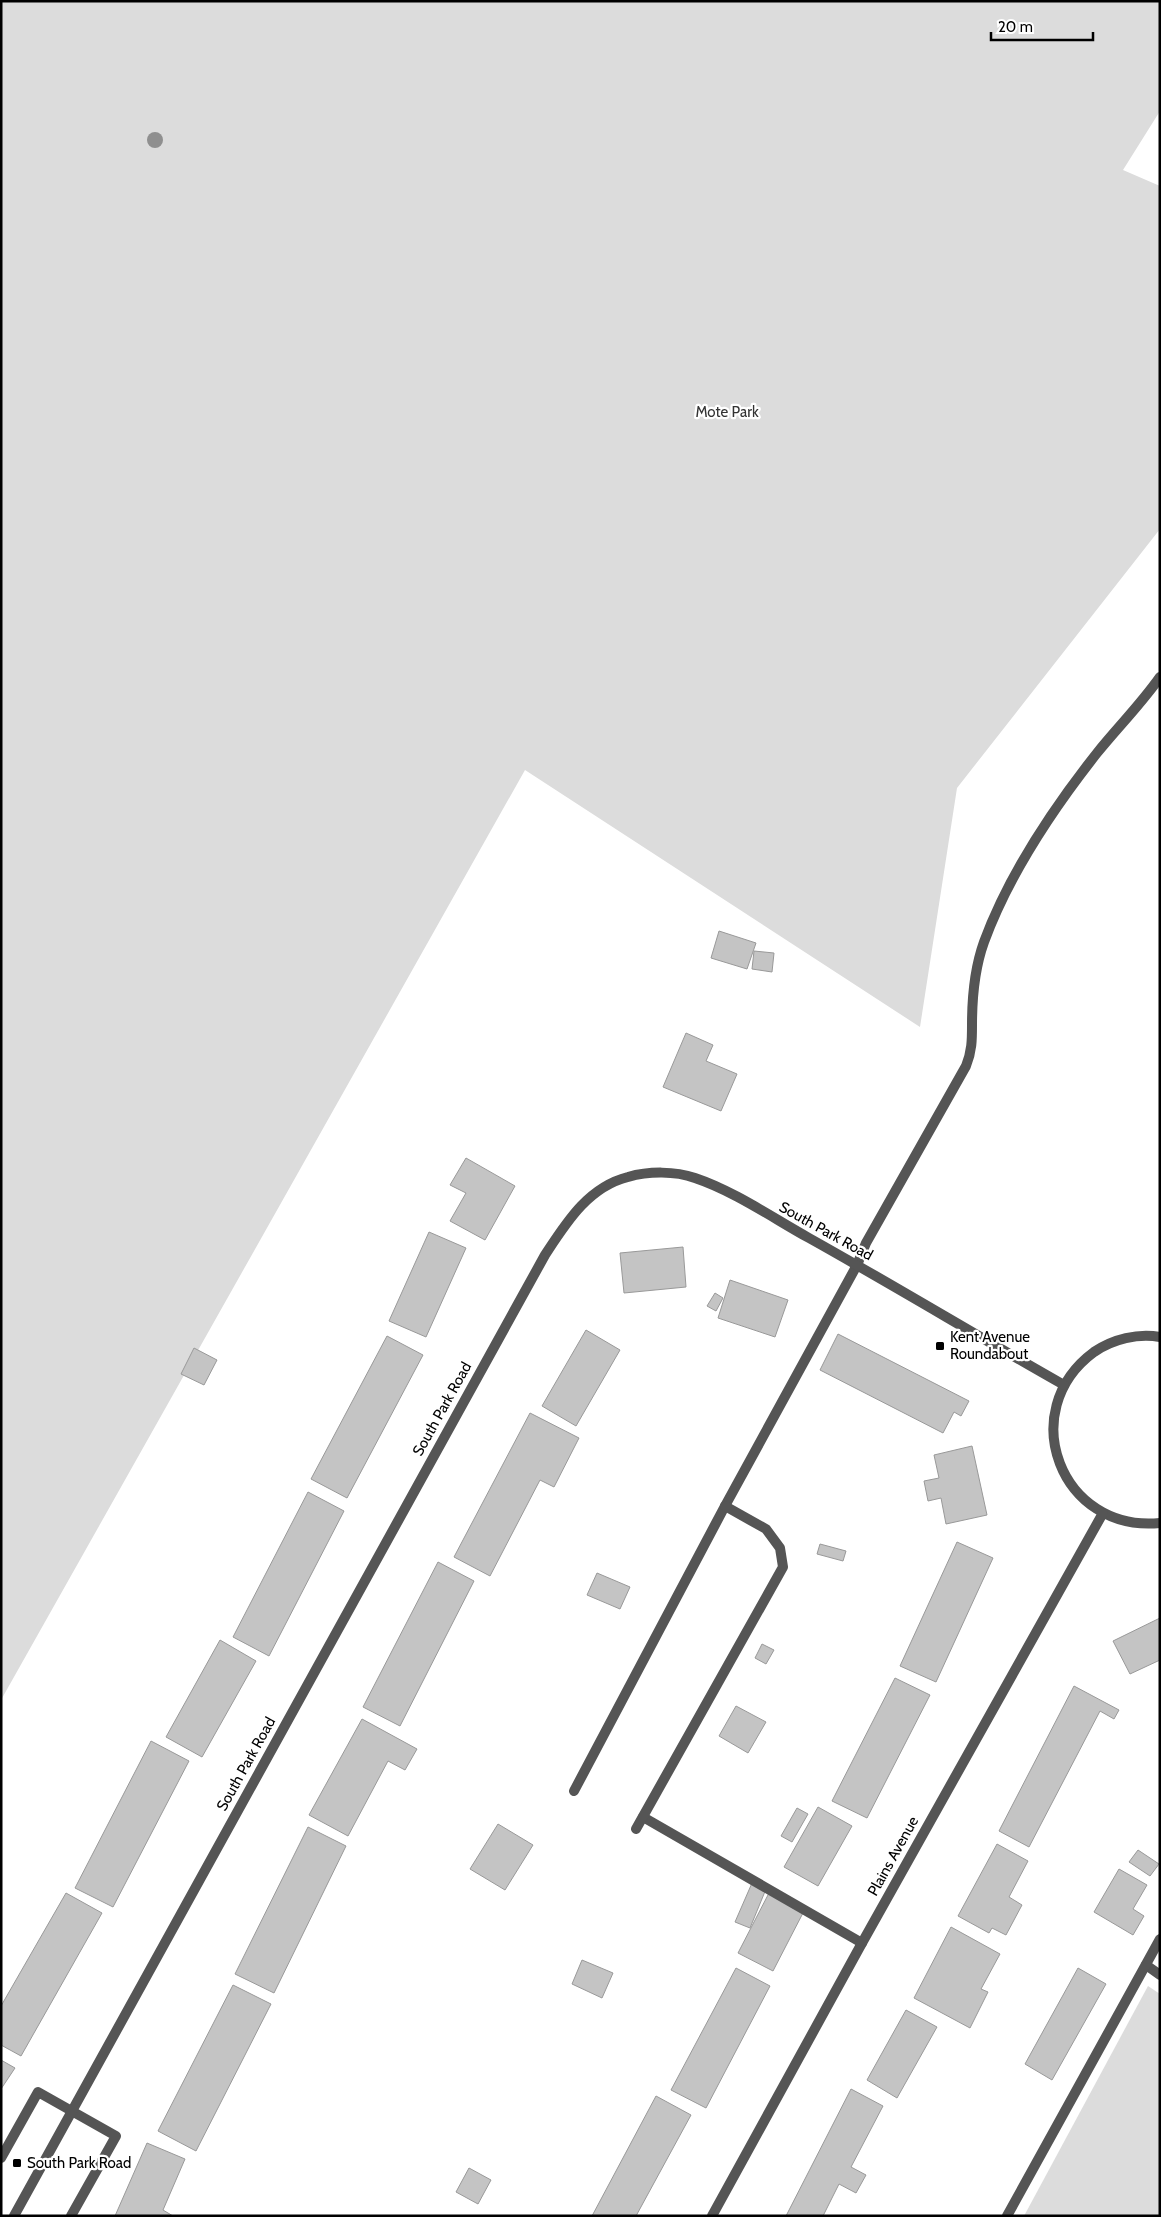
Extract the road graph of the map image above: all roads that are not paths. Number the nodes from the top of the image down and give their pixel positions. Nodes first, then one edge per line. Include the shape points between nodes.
1 (1160, 677) edge
2 (857, 1265) junction
3 (1160, 1337) edge
4 (1064, 1386) junction
5 (725, 1506) junction
6 (1103, 1513) junction
7 (1160, 1523) edge
8 (574, 1791) dead end
9 (643, 1817) junction
10 (636, 1829) dead end
11 (1160, 1939) edge
12 (862, 1943) junction
13 (1146, 1965) junction
14 (1160, 1975) edge
15 (72, 2111) junction
16 (1, 2158) edge
17 (14, 2216) edge
18 (71, 2216) edge
19 (712, 2216) edge
20 (1007, 2216) edge

1 - 2 street via 1146,698 1097,753 1041,830 994,916 977,970 973,1043 966,1066 866,1243
2 - 4 street, South Park Road
2 - 5 street
2 - 15 street, South Park Road via 725,1192 688,1176 652,1174 628,1177 592,1195 577,1209 545,1255
3 - 4 street via 1123,1339 1099,1349 1079,1365
4 - 6 street via 1053,1421 1057,1458 1064,1475 1078,1494
5 - 8 street
5 - 9 street via 766,1530 780,1548 783,1567
6 - 7 street via 1131,1523
6 - 12 street, Plains Avenue
9 - 10 street
9 - 12 street
11 - 13 street
12 - 19 street, Plains Avenue
13 - 14 street
13 - 20 street
15 - 16 street via 38,2092
15 - 17 street, South Park Road
15 - 18 street via 116,2136

